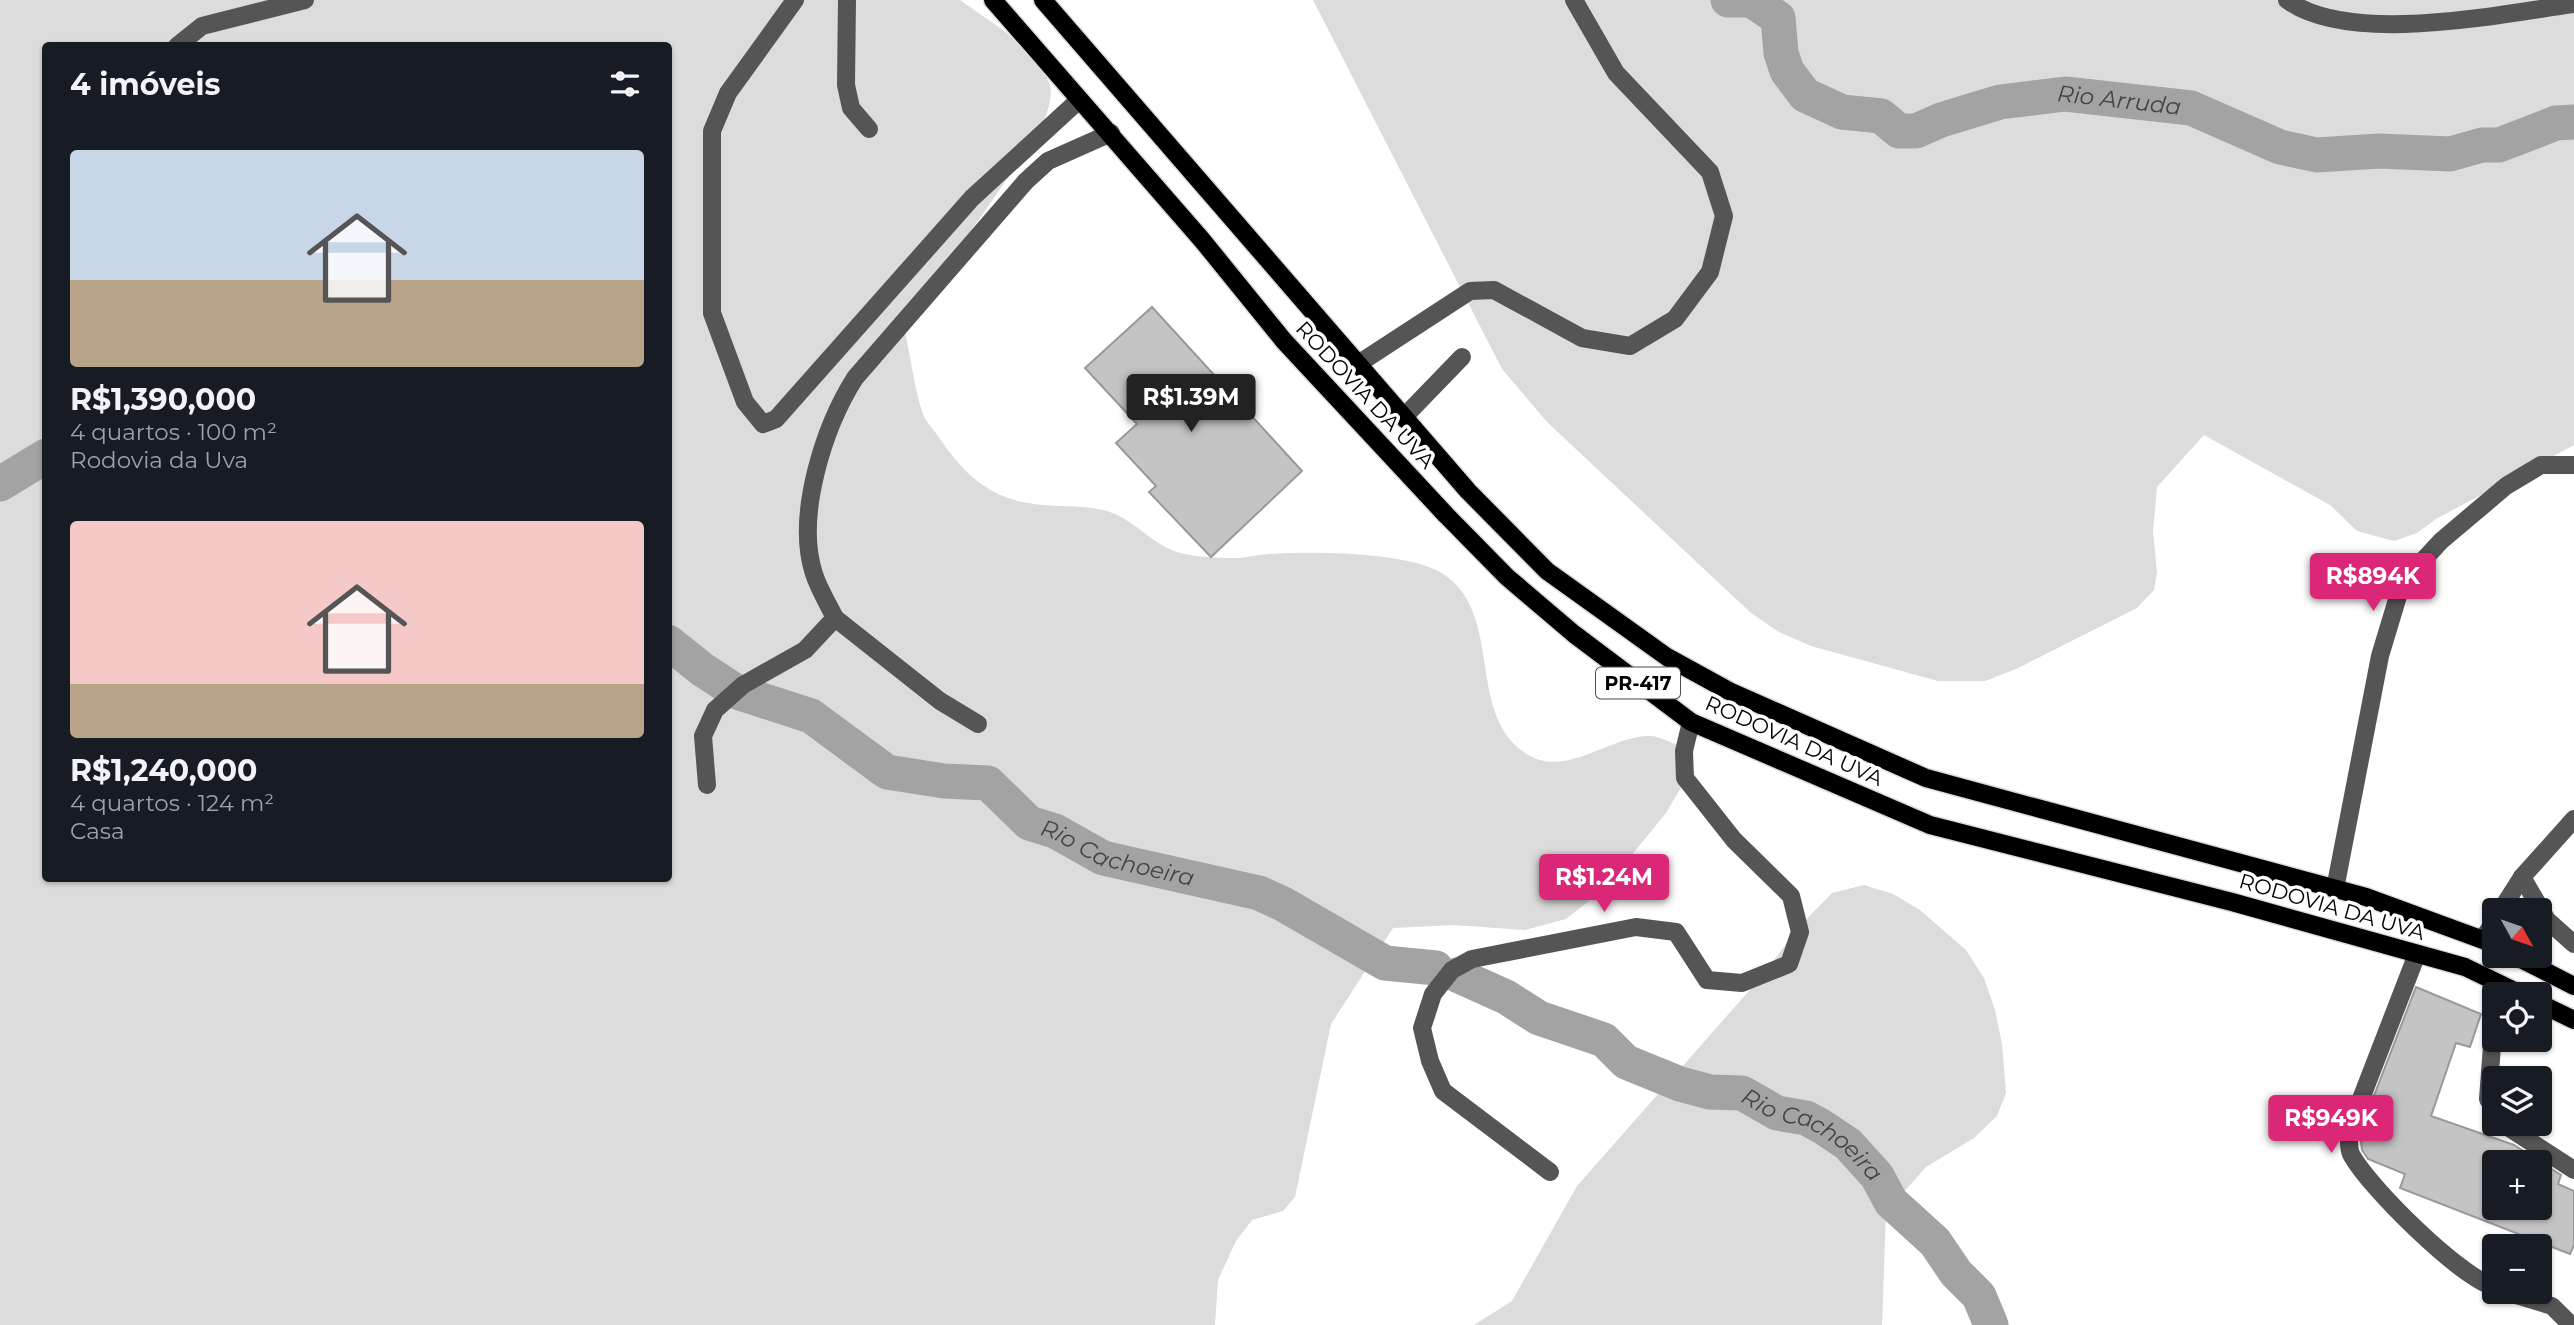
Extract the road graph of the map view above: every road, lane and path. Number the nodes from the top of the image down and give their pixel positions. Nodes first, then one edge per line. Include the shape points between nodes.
1 (305, 0) edge
2 (795, 0) edge
3 (847, 0) edge
4 (993, 0) edge
5 (1043, 0) edge
6 (1574, 0) edge
7 (2287, 0) edge
8 (2574, 4) edge
9 (182, 42) edge
10 (1079, 100) junction
11 (869, 129) dead end
12 (1111, 133) junction
13 (1462, 357) dead end
14 (1358, 364) junction
15 (1403, 418) junction
16 (2574, 465) edge
17 (835, 618) junction
18 (1691, 722) junction
19 (978, 724) dead end
20 (707, 785) dead end
21 (2574, 819) edge
22 (2522, 877) junction
23 (2336, 889) junction
24 (2509, 898) edge
25 (2482, 939) edge
26 (2574, 944) edge
27 (2417, 954) junction
28 (2539, 968) edge
29 (2489, 982) edge
30 (2574, 986) edge
31 (2552, 1009) edge
32 (2574, 1020) edge
33 (2522, 1136) edge
34 (2574, 1170) edge
35 (1550, 1172) dead end
36 (2482, 1281) edge
37 (2545, 1304) edge
38 (2571, 1325) edge

1 - 9 street via 202,26
2 - 10 street via 728,93 712,131 712,313 745,402 763,425 776,419 972,198
3 - 11 street via 846,85 851,108
4 - 10 main road, RODOVIA DA UVA / PR-417
5 - 14 main road, RODOVIA DA UVA / PR-417
6 - 14 street via 1616,74 1710,172 1724,216 1710,272 1675,318 1630,346 1582,338 1494,290 1470,291
7 - 8 street via 2335,19 2395,24
10 - 12 main road, RODOVIA DA UVA / PR-417
12 - 17 street via 1048,161 1026,181 855,378 836,408 811,486 808,526 813,573
12 - 18 main road, RODOVIA DA UVA / PR-417 via 1284,341 1507,577
13 - 15 street
14 - 15 main road, RODOVIA DA UVA / PR-417
15 - 23 main road, RODOVIA DA UVA / PR-417 via 1547,571 1667,657 1729,691 1926,778
16 - 23 street via 2541,464 2506,486 2441,541 2402,583 2380,656
17 - 19 street via 940,701
17 - 20 street via 805,650 743,685 715,710 703,736
18 - 27 main road, RODOVIA DA UVA / PR-417 via 1930,825
18 - 35 street via 1684,751 1685,778 1734,840 1791,896 1800,932 1788,964 1742,983 1707,979 1676,932 1636,927 1472,959 1452,970 1433,994 1422,1028 1443,1091
21 - 22 street
22 - 24 street
22 - 26 street via 2547,920
23 - 25 main road, RODOVIA DA UVA / PR-417
27 - 29 main road, RODOVIA DA UVA / PR-417 via 2465,967
27 - 36 street via 2349,1130 2350,1154 2418,1230 2468,1275
28 - 30 main road
31 - 32 main road
33 - 34 street
37 - 38 street

